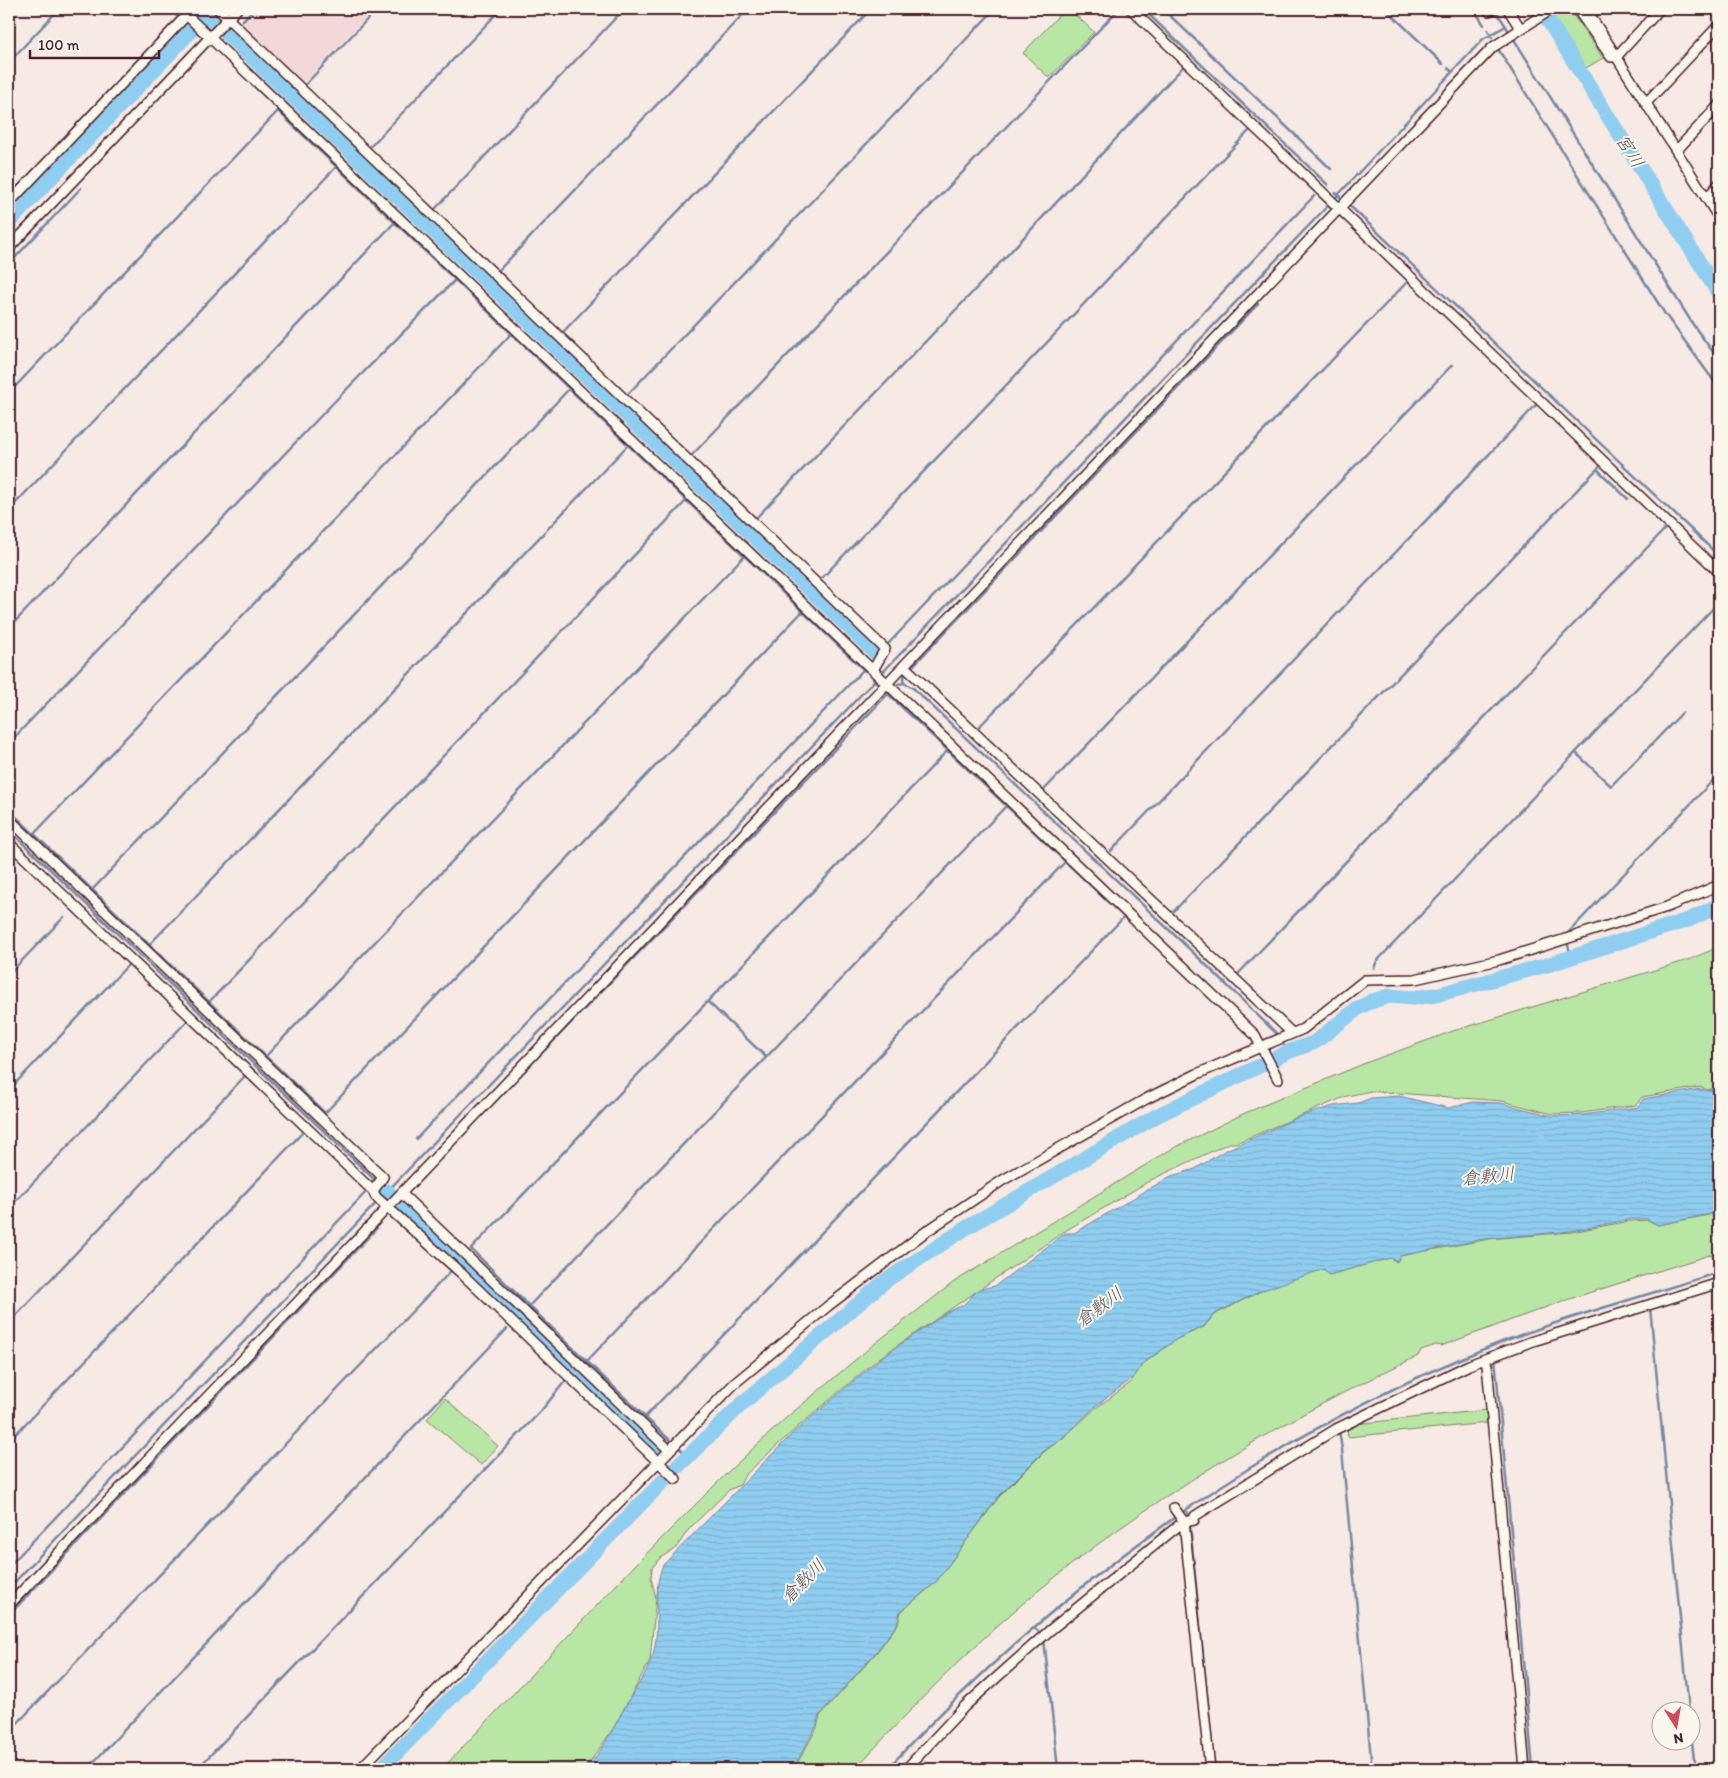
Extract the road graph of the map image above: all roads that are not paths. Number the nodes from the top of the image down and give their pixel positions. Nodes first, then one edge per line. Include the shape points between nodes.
1 (218, 9) edge
2 (237, 9) edge
3 (1131, 9) edge
4 (1487, 9) edge
5 (1492, 9) edge
6 (1508, 9) edge
7 (1552, 9) edge
8 (1577, 9) edge
9 (1587, 9) edge
10 (1660, 9) edge
11 (186, 14) edge
12 (227, 19) junction
13 (1719, 25) edge
14 (1515, 31) junction
15 (209, 35) junction
16 (1617, 56) junction
17 (1647, 102) junction
18 (1719, 105) edge
19 (1677, 150) junction
20 (1719, 184) edge
21 (1707, 198) junction
22 (9, 203) edge
23 (1334, 204) junction
24 (1719, 218) edge
25 (9, 248) edge
26 (1719, 572) edge
27 (904, 666) junction
28 (880, 677) junction
29 (9, 820) edge
30 (9, 843) edge
31 (1719, 885) edge
32 (1288, 1034) junction
33 (1263, 1048) junction
34 (1275, 1075) dead end
35 (402, 1194) junction
36 (380, 1199) junction
37 (1719, 1283) edge
38 (1491, 1357) junction
39 (673, 1447) junction
40 (661, 1466) junction
41 (676, 1479) dead end
42 (1183, 1518) junction
43 (9, 1605) edge
44 (360, 1769) edge
45 (906, 1769) edge
46 (1210, 1769) edge
47 (1525, 1769) edge

1 - 12 street
2 - 12 street
3 - 23 street
4 - 5 street
6 - 14 street
7 - 14 street
8 - 16 street via 1611,57
9 - 16 street
10 - 16 street
11 - 15 street
11 - 22 street
12 - 15 street
12 - 28 street via 885,649
13 - 17 street
14 - 23 street via 1493,47
15 - 25 street
15 - 28 street
16 - 17 street
17 - 19 street
18 - 19 street
19 - 21 street
20 - 21 street
21 - 24 street
23 - 26 street
23 - 27 street
27 - 28 street
27 - 32 street
28 - 33 street via 1255,1035
28 - 35 street
29 - 36 street via 383,1177
30 - 36 street
31 - 32 street via 1667,907 1506,958 1415,979 1365,980 1311,1023
32 - 33 street
33 - 34 street
33 - 39 street via 1197,1074 1137,1103 1003,1180 940,1222 828,1306 735,1384
35 - 36 street
35 - 39 street
36 - 40 street
36 - 43 street
37 - 38 street
38 - 42 street via 1469,1364 1338,1428 1206,1509
38 - 47 street via 1487,1365
39 - 40 street
40 - 41 street
40 - 44 street
42 - 45 street via 1178,1526 1045,1635 966,1706
42 - 46 street

